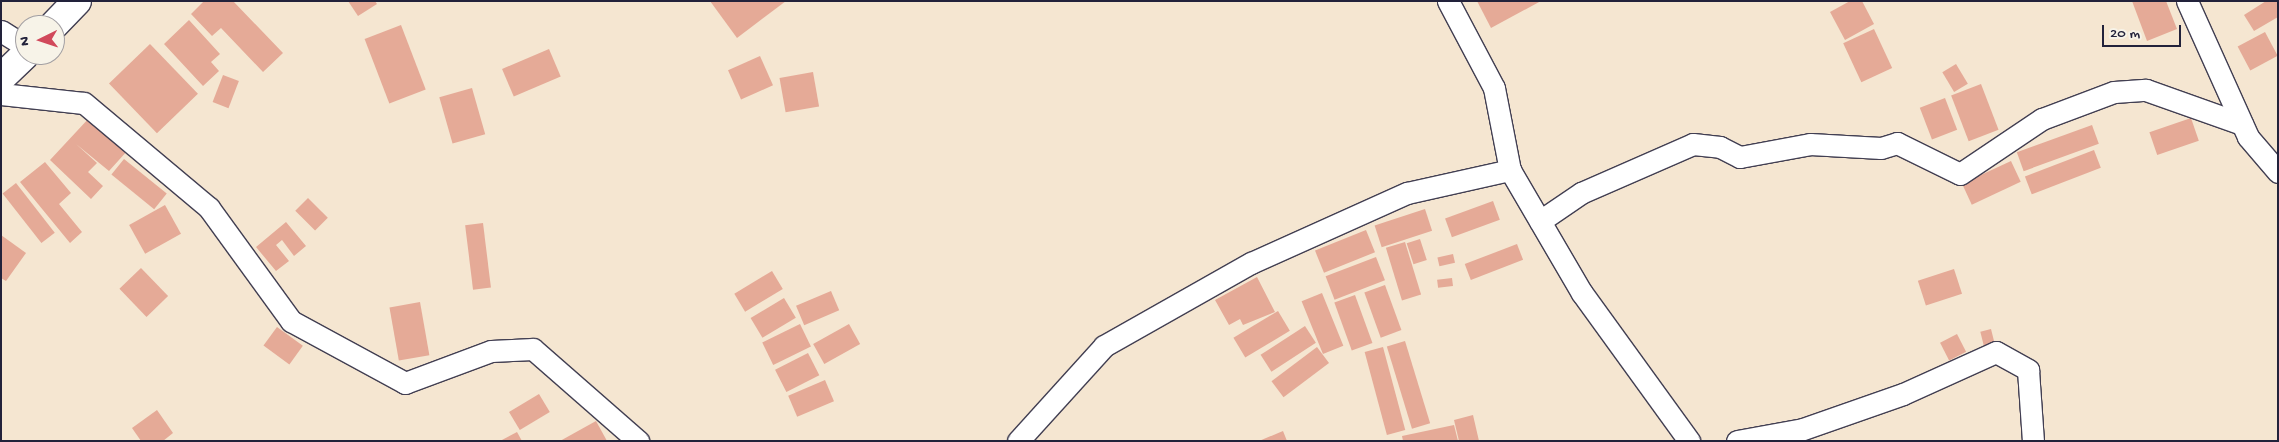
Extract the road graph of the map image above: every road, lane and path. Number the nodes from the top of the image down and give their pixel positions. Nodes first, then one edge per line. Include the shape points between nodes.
1 (77, 1) edge
2 (1448, 1) edge
3 (2187, 1) edge
4 (64, 15) edge
5 (1, 30) edge
6 (15, 39) edge
7 (15, 65) edge
8 (1, 78) edge
9 (1, 94) edge
10 (2242, 124) junction
11 (1510, 170) junction
12 (2278, 172) edge
13 (1540, 221) junction
14 (638, 441) edge
15 (1018, 441) edge
16 (1688, 441) edge
17 (1737, 441) edge
18 (2033, 441) edge

1 - 4 highway
2 - 11 street via 1494,88
3 - 10 street
5 - 6 street
7 - 8 highway
9 - 14 street via 84,103 209,208 291,321 405,383 491,351 533,349
10 - 12 street
10 - 13 street via 2146,90 2114,92 2042,119 1960,174 1897,143 1881,148 1810,144 1740,157 1720,147 1693,144 1580,193
11 - 13 street
11 - 15 street via 1407,193 1251,263 1104,346
13 - 16 street via 1582,293
17 - 18 street via 1812,426 1903,394 1996,352 2028,370

